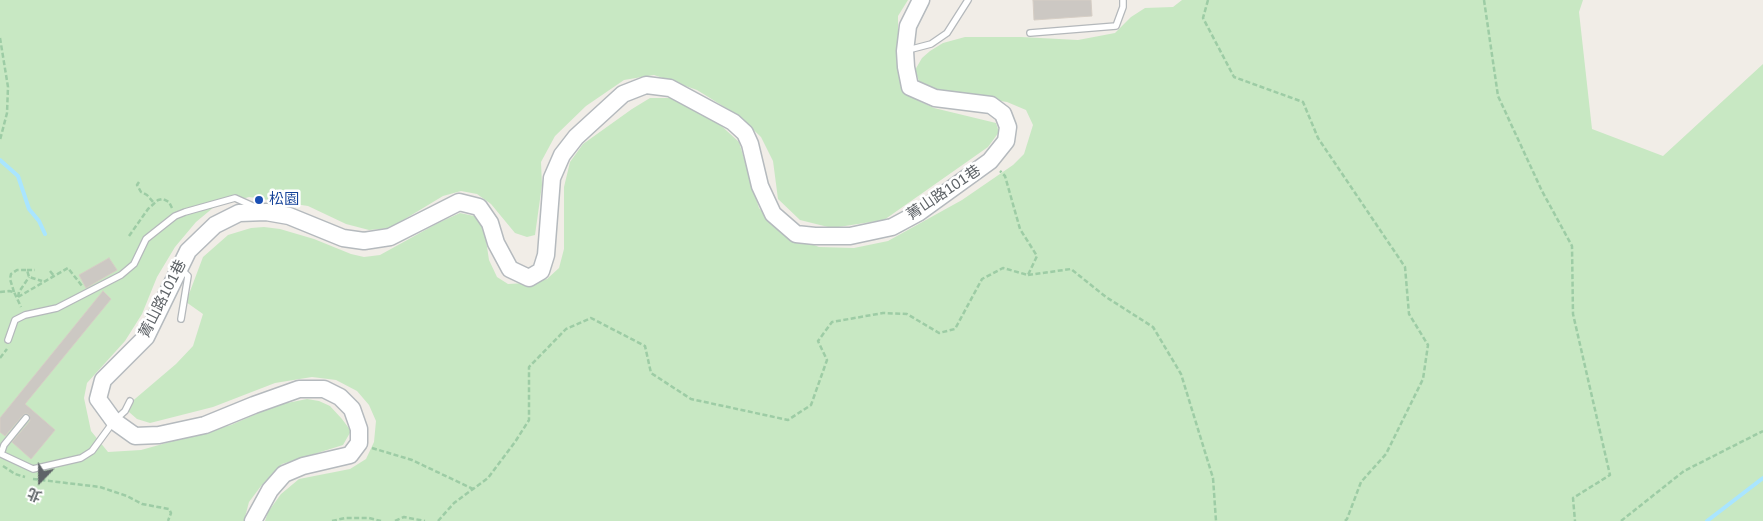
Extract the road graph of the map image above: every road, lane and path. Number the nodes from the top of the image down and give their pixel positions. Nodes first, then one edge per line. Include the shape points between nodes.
1 (921, 0) edge
2 (968, 0) edge
3 (1123, 0) edge
4 (1208, 0) edge
5 (1484, 0) edge
6 (1030, 33) dead end
7 (0, 38) edge
8 (905, 51) junction
9 (0, 140) edge
10 (990, 161) junction
11 (139, 182) dead end
12 (154, 203) junction
13 (266, 212) junction
14 (175, 216) junction
15 (129, 236) dead end
16 (180, 268) junction
17 (27, 270) junction
18 (35, 270) dead end
19 (50, 271) dead end
20 (1028, 275) junction
21 (54, 276) junction
22 (29, 277) junction
23 (44, 281) junction
24 (0, 292) edge
25 (14, 292) junction
26 (88, 293) junction
27 (18, 297) junction
28 (24, 315) junction
29 (181, 319) dead end
30 (8, 340) dead end
31 (130, 401) dead end
32 (26, 418) dead end
33 (114, 421) junction
34 (1763, 431) edge
35 (359, 443) junction
36 (0, 464) edge
37 (473, 489) junction
38 (168, 521) edge
39 (253, 521) edge
40 (332, 521) edge
41 (381, 521) edge
42 (395, 521) edge
43 (425, 521) edge
44 (438, 521) edge
45 (1216, 521) edge
46 (1345, 521) edge
47 (1575, 521) edge
48 (1621, 521) edge

1 - 8 street, 菁山路101巷 via 908,26
2 - 8 lane via 947,33 931,44
3 - 6 lane via 1116,26
4 - 46 path via 1203,18 1234,77 1302,102 1318,138 1405,267 1409,314 1428,344 1422,379 1386,454 1361,482
5 - 47 path via 1498,96 1572,246 1573,314 1610,475 1573,498
7 - 9 path via 8,87 7,113
8 - 10 street, 菁山路101巷 via 910,87 934,98 991,105 1003,114 1008,127 1006,141
10 - 13 street, 菁山路101巷 via 918,213 892,227 850,236 796,234 773,214 760,186 745,133 733,122 670,88 646,85 622,94 576,137 562,155 552,178 546,255 541,271 529,278 510,269 490,223 479,207 459,202 390,237 364,241 343,238 289,216
10 - 20 path via 1006,176 1020,229 1037,256
11 - 12 path via 137,185 141,192
12 - 14 path via 163,199 169,202
12 - 15 path
13 - 14 lane via 234,198
13 - 16 street, 菁山路101巷 via 239,213 215,225 188,251
14 - 26 lane via 146,239 134,264 121,276
16 - 29 lane via 188,276
16 - 33 street, 菁山路101巷 via 146,337 103,380 98,399
17 - 18 path
17 - 22 path
17 - 25 path via 11,274
19 - 21 path
20 - 37 path via 1003,268 982,279 955,329 939,333 907,314 883,313 832,322 818,341 827,360 811,405 788,420 691,398 651,373 645,346 591,318 566,329 529,367 529,420 488,478
20 - 45 path via 1071,270 1152,327 1181,374 1213,478
21 - 23 path
21 - 26 path via 68,268
22 - 23 path
22 - 27 path
23 - 27 path
24 - 25 path
25 - 27 path
26 - 28 lane via 58,308
27 - 28 path
28 - 30 lane via 15,320
31 - 33 lane
32 - 33 lane via 4,445 1,454 34,469 81,458 92,451
33 - 35 street, 菁山路101巷 via 135,436 159,435 205,425 299,389 324,389 340,397 352,409 359,429
34 - 48 path via 1684,471
35 - 37 path via 412,460
35 - 39 street via 350,456 303,466 284,474 270,490
36 - 38 path via 15,474 100,487 142,504 163,507 171,513
37 - 44 path
40 - 41 path via 369,518
42 - 43 path via 404,517

